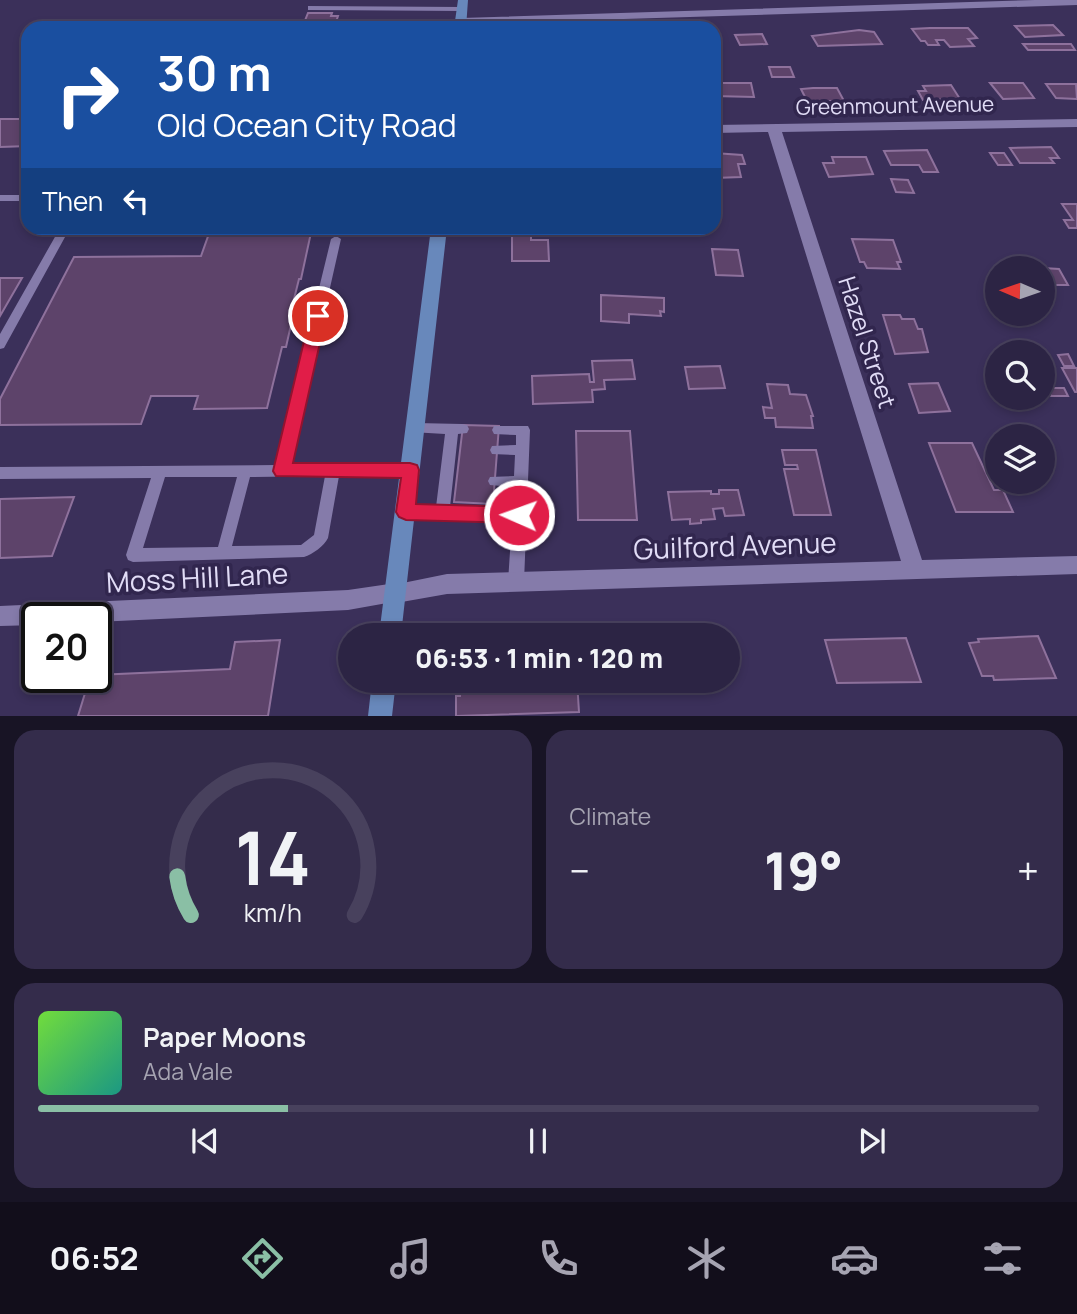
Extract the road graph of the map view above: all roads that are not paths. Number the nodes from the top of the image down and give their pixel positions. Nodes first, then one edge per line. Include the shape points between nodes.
1 (1077, 2) edge
2 (311, 8) dead end
3 (462, 15) edge
4 (1077, 123) edge
5 (721, 129) edge
6 (774, 129) junction
7 (0, 198) edge
8 (21, 198) edge
9 (61, 235) edge
10 (438, 235) edge
11 (336, 239) dead end
12 (0, 345) edge
13 (416, 428) junction
14 (499, 430) dead end
15 (497, 450) dead end
16 (522, 450) junction
17 (333, 470) junction
18 (410, 470) junction
19 (160, 471) junction
20 (245, 471) junction
21 (282, 471) junction
22 (0, 473) edge
23 (495, 481) dead end
24 (520, 482) junction
25 (406, 512) junction
26 (442, 513) junction
27 (519, 515) junction
28 (223, 554) junction
29 (1077, 565) edge
30 (914, 569) junction
31 (516, 582) junction
32 (396, 593) junction
33 (0, 616) edge
34 (392, 623) edge
35 (383, 693) edge
36 (380, 716) edge

1 - 3 street
2 - 3 lane
4 - 6 street, Greenmount Avenue
5 - 6 street, Greenmount Avenue
6 - 30 street, Hazel Street
7 - 8 lane
9 - 12 lane
10 - 13 main road
11 - 21 lane
13 - 18 main road
13 - 26 lane via 457,429
14 - 16 lane via 523,430
15 - 16 lane
16 - 24 lane
17 - 18 lane
17 - 21 lane
17 - 28 lane via 321,538 304,551
18 - 25 main road
19 - 20 lane
19 - 22 lane
19 - 28 lane via 134,555
20 - 21 lane
20 - 28 lane
23 - 24 lane
24 - 27 lane
25 - 26 lane
25 - 32 main road
26 - 27 lane
27 - 31 lane
29 - 30 street, Guilford Avenue
30 - 31 street, Guilford Avenue
31 - 32 street, Guilford Avenue via 447,584
32 - 33 street, Moss Hill Lane via 348,600
32 - 34 main road
35 - 36 main road

